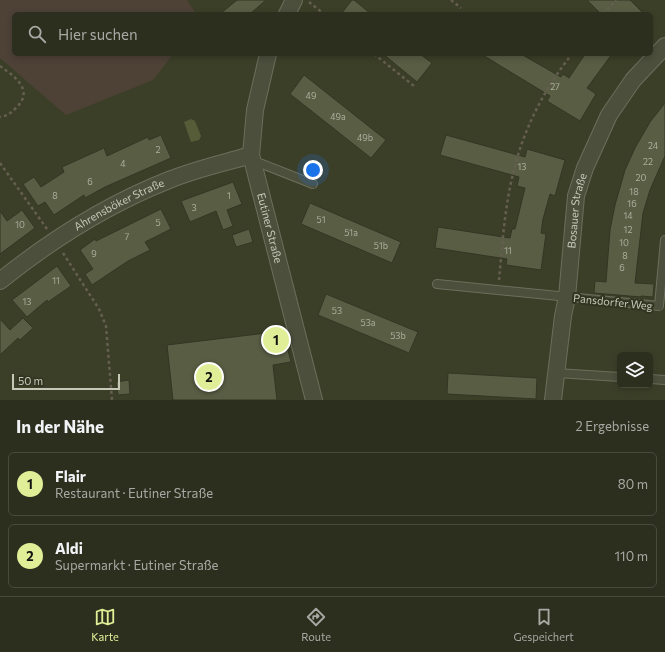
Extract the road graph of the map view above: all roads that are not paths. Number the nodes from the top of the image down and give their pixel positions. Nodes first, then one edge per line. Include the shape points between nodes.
1 (294, 0) edge
2 (288, 12) edge
3 (665, 46) edge
4 (268, 56) edge
5 (252, 158) junction
6 (312, 184) dead end
7 (665, 240) edge
8 (0, 280) edge
9 (437, 284) dead end
10 (567, 297) junction
11 (662, 307) edge
12 (556, 373) junction
13 (617, 377) edge
14 (653, 379) edge
15 (665, 380) edge
16 (314, 400) edge
17 (553, 400) edge

1 - 2 street
3 - 10 street, Bosauer Straße via 632,80 610,115 585,168 576,196
4 - 5 street, Eutiner Straße via 255,110
5 - 6 lane
5 - 8 street, Ahrensböker Straße via 170,180 110,208 54,241
5 - 16 street, Eutiner Straße
7 - 11 lane, Pansdorfer Weg
9 - 10 lane, Pansdorfer Weg
10 - 11 lane, Pansdorfer Weg
10 - 12 street, Bosauer Straße
12 - 13 lane
12 - 17 street, Bosauer Straße
14 - 15 lane

